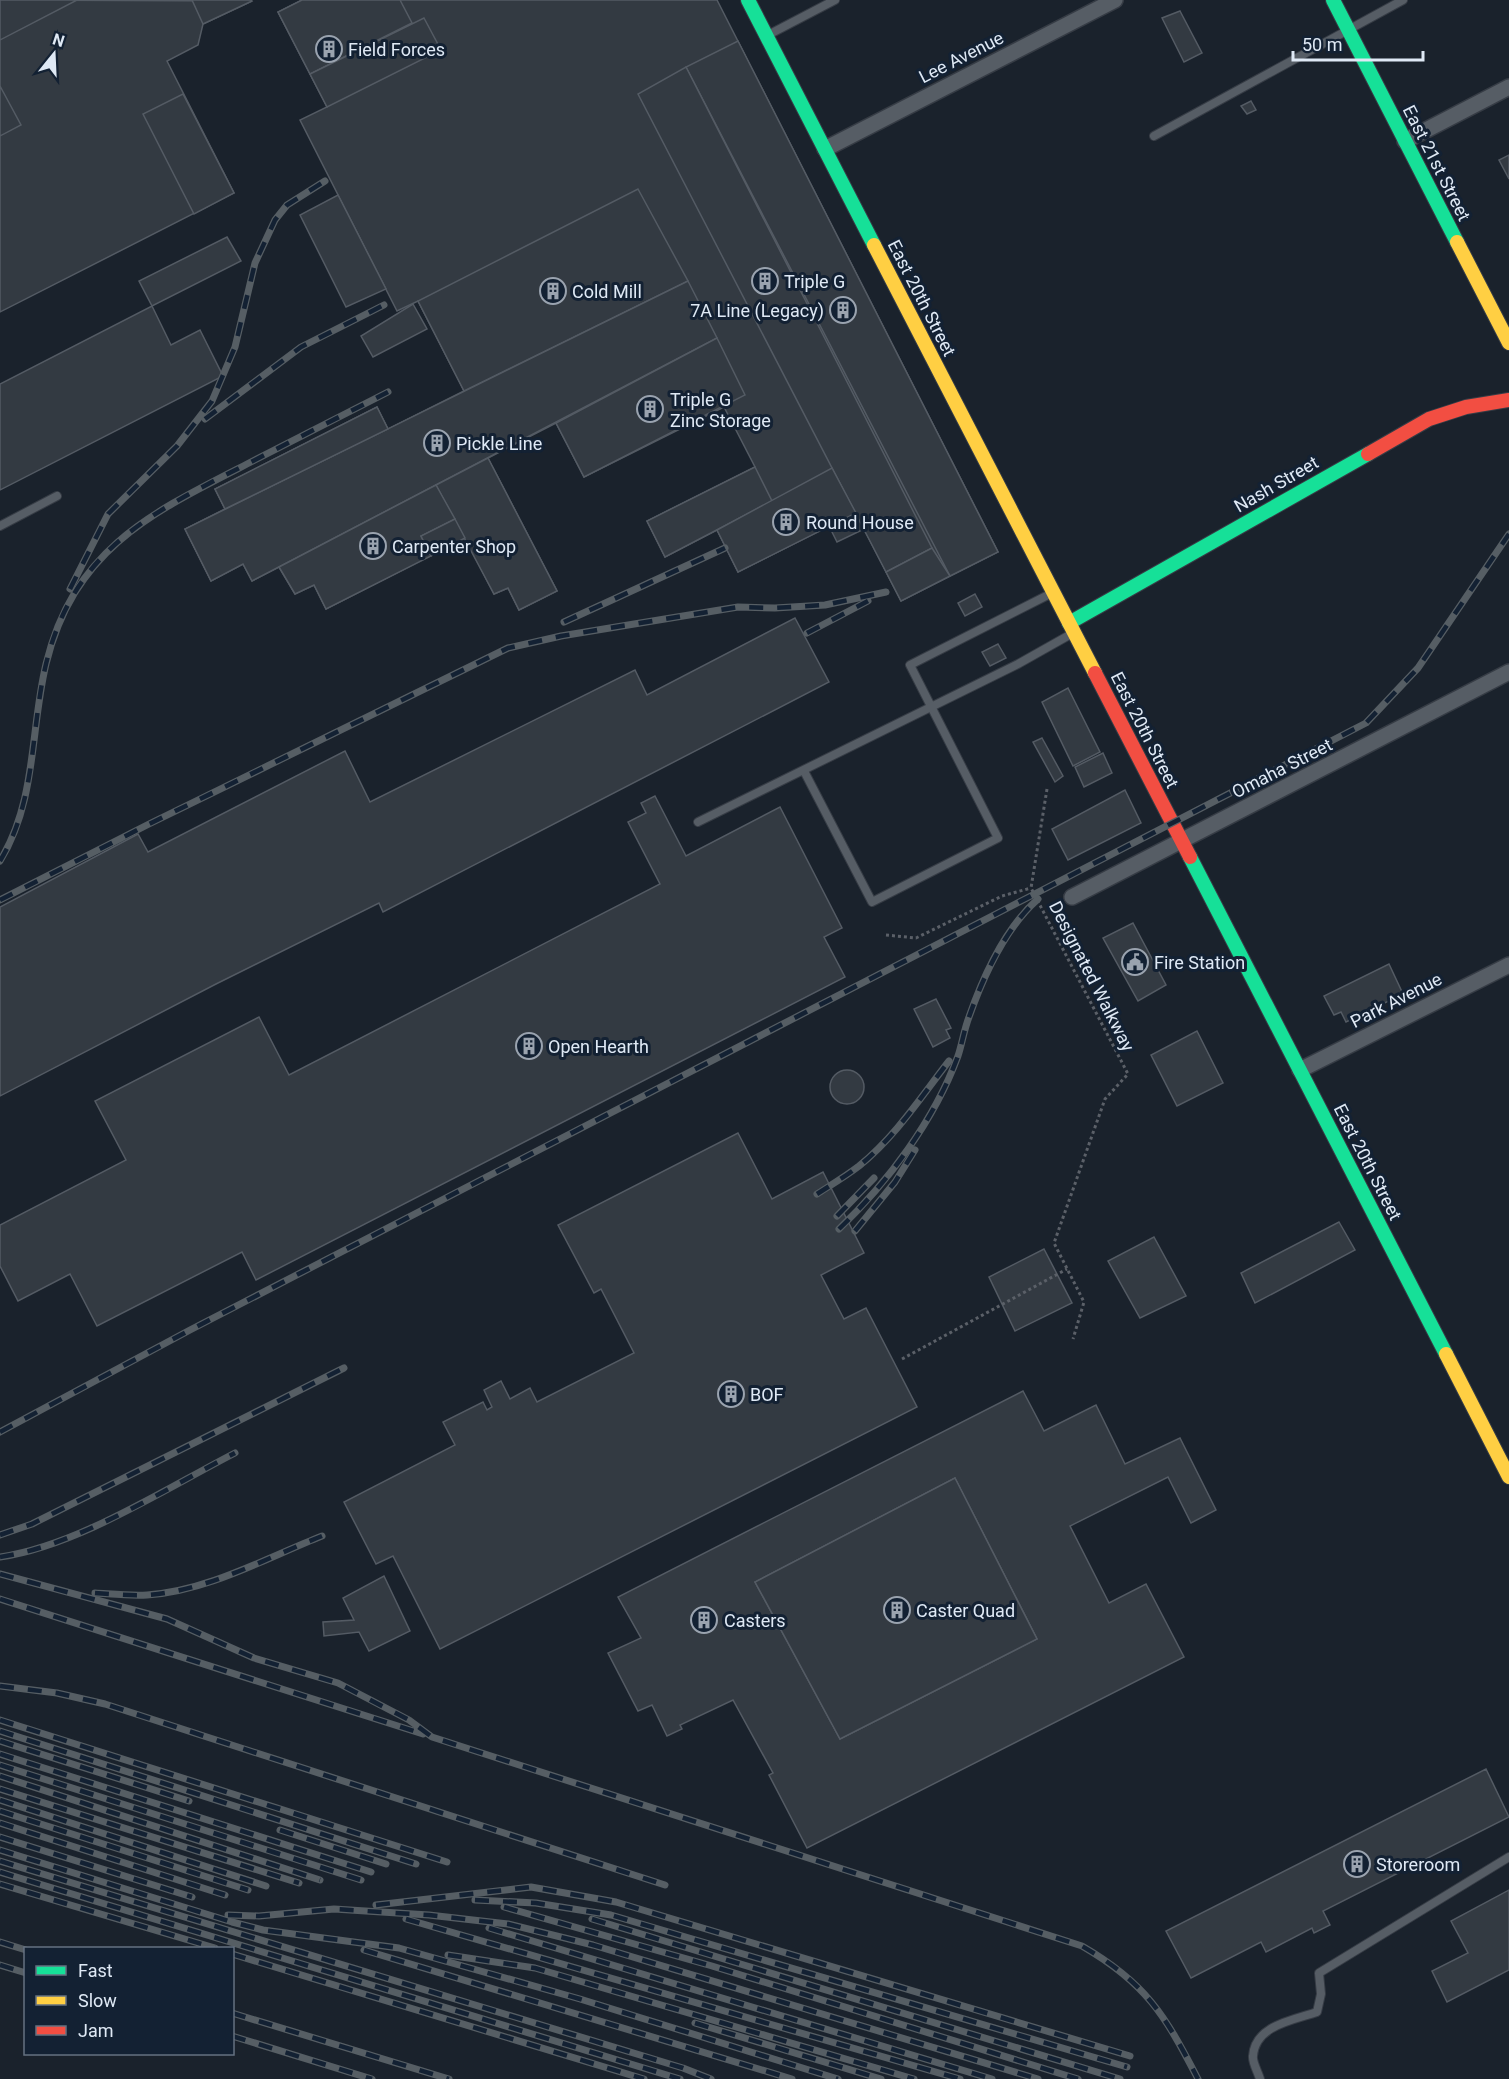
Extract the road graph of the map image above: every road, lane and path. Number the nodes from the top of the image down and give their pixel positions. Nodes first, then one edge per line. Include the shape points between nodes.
1 (748, 0) edge
2 (836, 0) edge
3 (1115, 0) edge
4 (1333, 0) edge
5 (1403, 0) edge
6 (1348, 30) junction
7 (767, 36) junction
8 (1509, 87) edge
9 (1154, 136) dead end
10 (1405, 141) junction
11 (825, 149) junction
12 (1509, 343) edge
13 (1509, 400) edge
14 (57, 496) dead end
15 (0, 526) edge
16 (1053, 592) junction
17 (1072, 628) junction
18 (1509, 672) edge
19 (931, 708) junction
20 (804, 771) junction
21 (1047, 789) dead end
22 (698, 822) dead end
23 (1182, 842) junction
24 (1031, 888) junction
25 (1072, 897) dead end
26 (886, 935) dead end
27 (1509, 965) edge
28 (1300, 1070) junction
29 (1067, 1269) junction
30 (1073, 1339) dead end
31 (902, 1359) dead end
32 (1509, 1477) edge
33 (1509, 1857) edge
34 (1260, 2079) edge

1 - 7 street, East 20th Street
2 - 7 lane
3 - 11 street, Lee Avenue
4 - 6 street, East 21st Street
5 - 6 lane
6 - 9 lane
6 - 10 street, East 21st Street
7 - 11 street, East 20th Street
8 - 10 street
10 - 12 street, East 21st Street
11 - 16 street, East 20th Street
13 - 17 street, Nash Street via 1466,407 1429,419
14 - 15 lane
16 - 17 street, East 20th Street
16 - 19 lane via 910,664
17 - 19 lane
17 - 23 street, East 20th Street
18 - 23 street, Omaha Street
19 - 20 lane
19 - 20 lane via 998,838 872,902
20 - 22 lane
21 - 24 path, Designated Walkway
23 - 25 street, Omaha Street
23 - 28 street, East 20th Street
24 - 26 path, Designated Walkway via 1002,896 916,938
24 - 29 path, Designated Walkway via 1128,1074 1105,1099 1054,1243
27 - 28 street, Park Avenue
28 - 32 street, East 20th Street
29 - 30 path, Designated Walkway via 1084,1302
29 - 31 path
33 - 34 lane via 1319,1973 1321,1994 1317,2012 1269,2028 1259,2040 1253,2056

